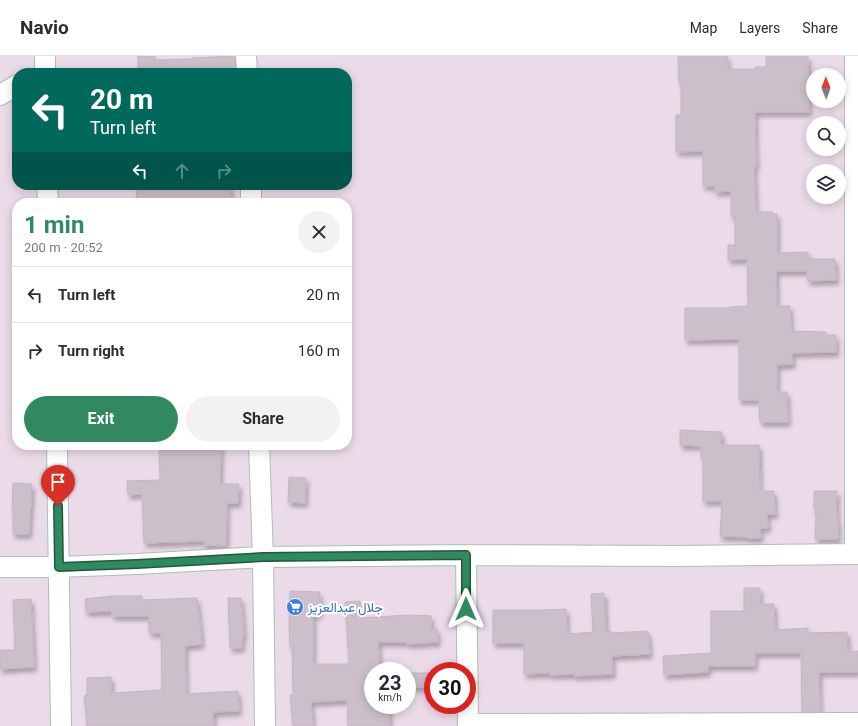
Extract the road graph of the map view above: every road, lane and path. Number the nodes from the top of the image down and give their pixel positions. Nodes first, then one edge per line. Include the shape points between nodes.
1 (246, 56) edge
2 (855, 56) edge
3 (247, 68) edge
4 (12, 88) edge
5 (0, 95) edge
6 (57, 450) edge
7 (259, 450) edge
8 (856, 554) edge
9 (466, 555) junction
10 (263, 557) junction
11 (0, 567) edge
12 (59, 567) junction
13 (858, 723) edge
14 (468, 725) edge
15 (61, 726) edge
16 (265, 726) edge

1 - 3 street
2 - 8 street
4 - 5 street
6 - 12 street
7 - 10 street
8 - 9 street
9 - 10 street
9 - 14 street
10 - 12 street
10 - 16 street
11 - 12 street
12 - 15 street
13 - 14 street

